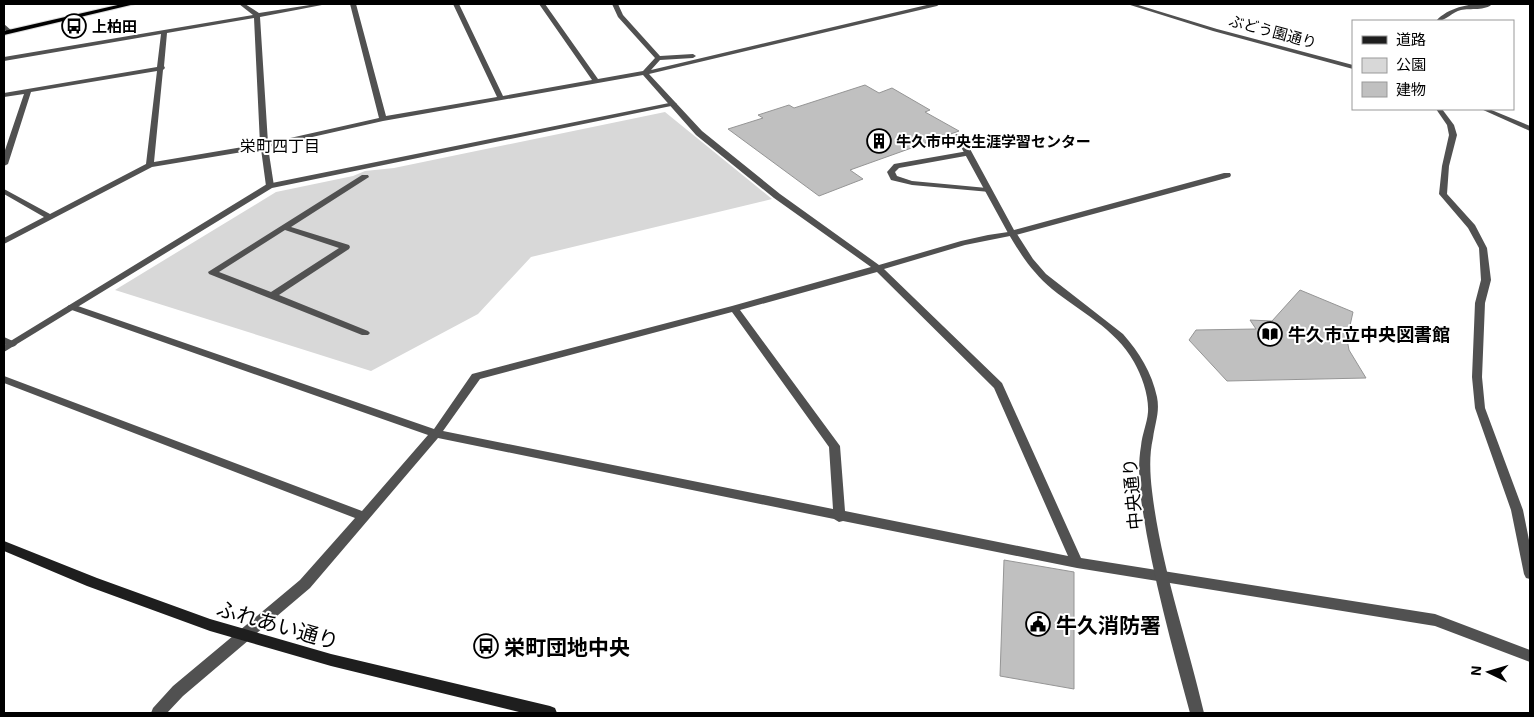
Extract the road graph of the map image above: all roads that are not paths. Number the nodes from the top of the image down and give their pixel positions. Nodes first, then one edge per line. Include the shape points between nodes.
1 (131, 4) edge
2 (242, 4) edge
3 (324, 4) edge
4 (353, 4) edge
5 (456, 4) edge
6 (542, 4) edge
7 (615, 4) edge
8 (937, 4) edge
9 (1130, 4) edge
10 (1489, 4) edge
11 (257, 15) junction
12 (1440, 20) edge
13 (6, 30) edge
14 (164, 32) junction
15 (719, 54) junction
16 (658, 58) junction
17 (4, 60) edge
18 (1352, 67) edge
19 (162, 68) junction
20 (645, 73) junction
21 (596, 81) junction
22 (28, 91) junction
23 (4, 95) edge
24 (500, 97) junction
25 (674, 104) junction
26 (1440, 110) edge
27 (1486, 110) edge
28 (383, 119) junction
29 (1530, 129) edge
30 (959, 136) dead end
31 (8, 140) edge
32 (264, 146) junction
33 (968, 153) junction
34 (4, 164) edge
35 (150, 165) junction
36 (1228, 174) dead end
37 (365, 177) dead end
38 (270, 186) junction
39 (987, 190) junction
40 (4, 191) edge
41 (50, 217) junction
42 (284, 227) junction
43 (1012, 234) junction
44 (4, 241) edge
45 (879, 269) junction
46 (272, 296) junction
47 (72, 307) junction
48 (734, 309) junction
49 (365, 333) dead end
50 (6, 344) edge
51 (4, 379) edge
52 (436, 434) junction
53 (363, 516) junction
54 (840, 517) junction
55 (4, 546) edge
56 (1077, 563) junction
57 (1530, 574) edge
58 (1161, 576) junction
59 (246, 636) junction
60 (1530, 656) edge
61 (158, 713) edge
62 (550, 713) edge
63 (1197, 713) edge

1 - 13 highway
2 - 11 street
3 - 11 street
4 - 28 street
5 - 24 street
6 - 21 street
7 - 16 street via 620,16
8 - 15 street
9 - 18 street, ぶどう園通り
10 - 12 street via 1460,7
11 - 14 street
11 - 32 street
14 - 17 street
14 - 19 street
15 - 16 street
15 - 20 street
16 - 20 street
19 - 22 street
19 - 35 street
20 - 21 street
20 - 25 street
21 - 24 street
22 - 23 street
22 - 31 street
24 - 28 street
25 - 38 street
25 - 45 street via 706,139 777,196
26 - 57 street via 1452,125 1454,140 1446,160 1443,194 1472,227 1483,248 1486,280 1480,303 1480,408 1517,510
27 - 29 street
28 - 32 street
30 - 33 street, 中央通り
31 - 34 street
32 - 35 street
32 - 38 street
33 - 39 street, 中央通り
33 - 39 street via 898,166 891,172 894,178 912,183
35 - 41 street
36 - 43 street
37 - 42 street
38 - 47 street
39 - 43 street, 中央通り
40 - 41 street
41 - 44 street
42 - 46 street via 212,272
42 - 46 street via 346,247
43 - 45 street via 976,239
43 - 58 street, 中央通り via 1043,276 1099,317 1119,336 1138,359 1149,384 1153,410 1144,466 1146,497
45 - 48 street
45 - 56 street via 998,386
46 - 49 street
47 - 50 street
47 - 52 street
48 - 52 street via 476,376
48 - 54 street via 834,446
51 - 53 street
52 - 53 street
52 - 54 street
53 - 59 street via 305,584
54 - 56 street
55 - 59 main road, ふれあい通り via 101,585
56 - 58 street
58 - 60 street via 1435,620
58 - 63 street, 中央通り
59 - 61 street via 178,691
59 - 62 main road, ふれあい通り

